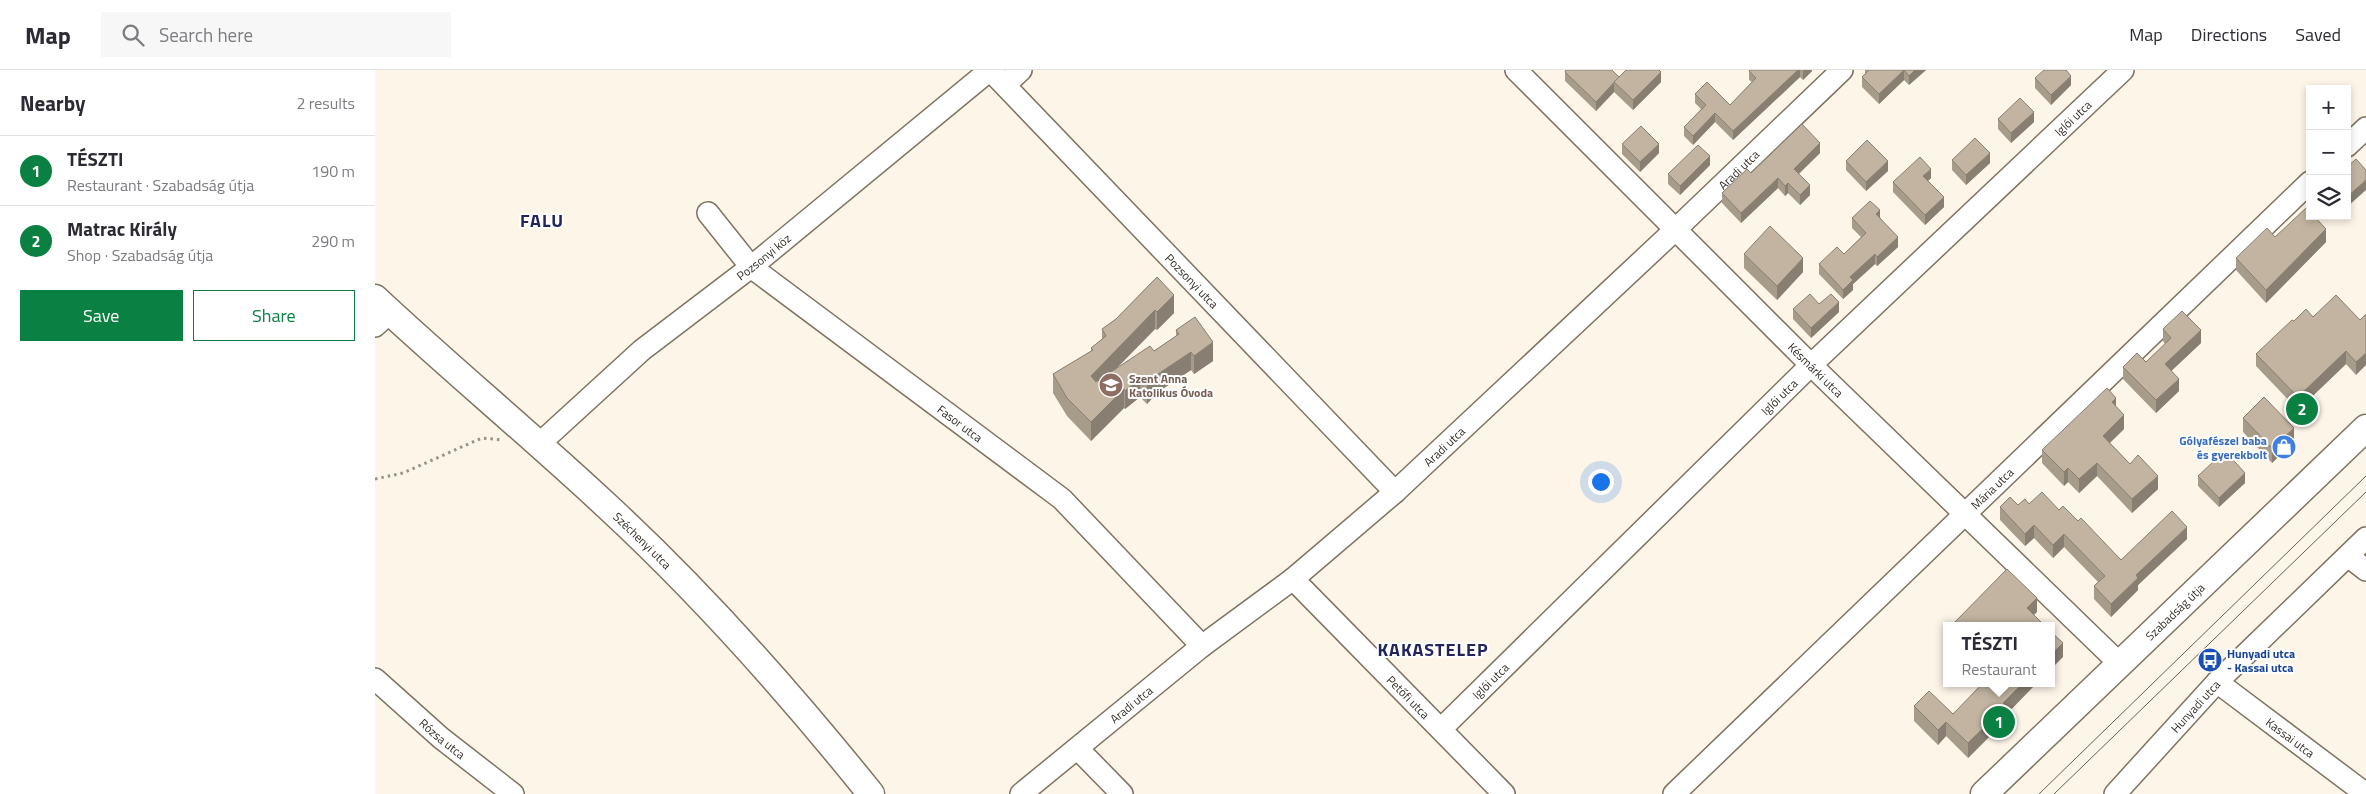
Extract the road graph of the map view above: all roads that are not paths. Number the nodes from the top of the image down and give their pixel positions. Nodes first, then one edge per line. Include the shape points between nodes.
1 (990, 70) edge
2 (1021, 70) edge
3 (1842, 70) edge
4 (2123, 70) edge
5 (1529, 75) edge
6 (1005, 85) junction
7 (2366, 128) edge
8 (2351, 142) edge
9 (2306, 186) edge
10 (708, 213) dead end
11 (1677, 229) junction
12 (751, 266) junction
13 (380, 312) edge
14 (1811, 365) junction
15 (2366, 428) edge
16 (538, 445) junction
17 (1395, 492) junction
18 (1966, 514) junction
19 (2366, 538) edge
20 (2348, 556) junction
21 (2366, 570) edge
22 (1293, 578) junction
23 (1203, 646) junction
24 (2120, 664) junction
25 (375, 679) edge
26 (2217, 682) junction
27 (1441, 729) junction
28 (1078, 749) junction
29 (513, 794) edge
30 (871, 794) edge
31 (1021, 794) edge
32 (1122, 794) edge
33 (1503, 794) edge
34 (1674, 794) edge
35 (1984, 794) edge
36 (2115, 794) edge
37 (2366, 794) edge

1 - 6 street, Pozsonyi utca
1 - 12 street, Pozsonyi köz
2 - 6 street
3 - 11 street, Aradi utca
4 - 14 street, Iglói utca
5 - 11 street, Késmárki utca
6 - 17 street, Pozsonyi utca
7 - 8 street
9 - 18 street, Mária utca
10 - 12 street, Fasor utca
11 - 14 street, Késmárki utca
11 - 17 street, Aradi utca
12 - 16 street, Pozsonyi köz via 642,350
12 - 23 street, Fasor utca via 1062,499
13 - 16 main road, Széchenyi utca
14 - 18 street, Késmárki utca
14 - 27 street, Iglói utca
15 - 24 main road, Szabadság útja
16 - 30 main road, Széchenyi utca via 608,507 737,638
17 - 22 street, Aradi utca
18 - 24 street, Késmárki utca
18 - 34 street, Mária utca
19 - 20 street, Hunyadi utca
20 - 21 street
20 - 26 street, Hunyadi utca
22 - 23 street, Aradi utca
22 - 27 street, Petőfi utca
23 - 28 street, Aradi utca
24 - 35 main road, Szabadság útja
25 - 29 street, Rózsa utca via 441,738
26 - 36 street, Hunyadi utca
26 - 37 street, Kassai utca
27 - 33 street, Petőfi utca
28 - 31 street, Aradi utca
28 - 32 street

